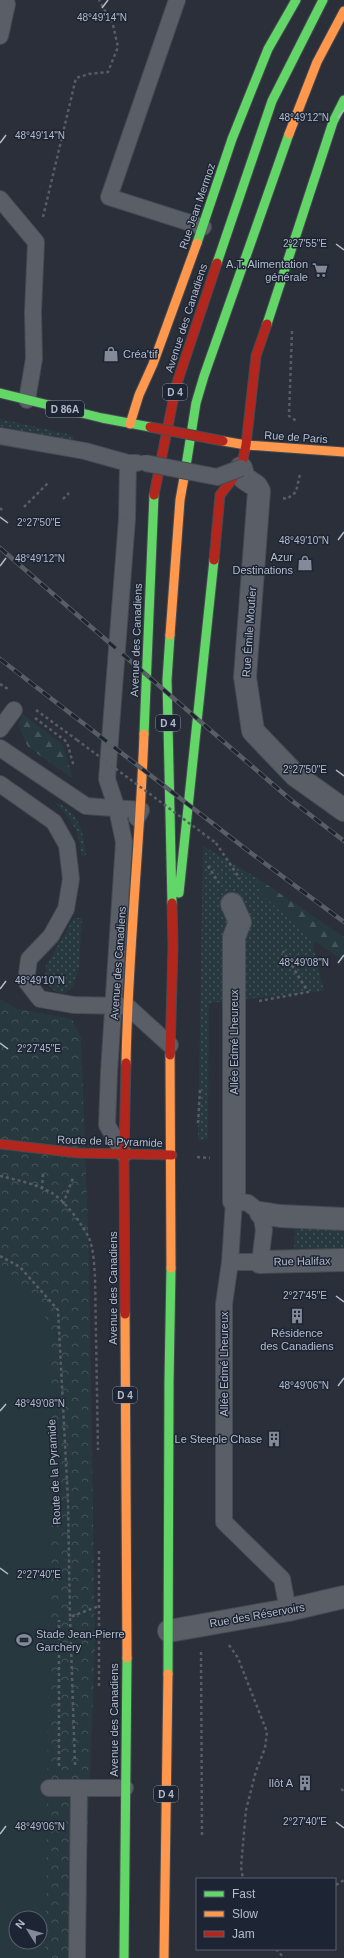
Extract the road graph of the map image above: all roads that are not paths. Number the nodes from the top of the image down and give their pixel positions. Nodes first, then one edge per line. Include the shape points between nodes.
1 (177, 0) edge
2 (296, 0) edge
3 (323, 0) edge
4 (7, 4) dead end
5 (344, 11) edge
6 (0, 36) edge
7 (344, 100) edge
8 (0, 199) edge
9 (203, 227) junction
10 (0, 393) edge
11 (27, 400) junction
12 (130, 424) junction
13 (0, 436) edge
14 (246, 445) junction
15 (344, 452) edge
16 (128, 463) junction
17 (241, 468) junction
18 (14, 710) dead end
19 (0, 729) edge
20 (0, 748) edge
21 (0, 784) edge
22 (117, 809) junction
23 (141, 810) junction
24 (344, 810) edge
25 (124, 842) junction
26 (232, 904) dead end
27 (173, 946) junction
28 (120, 1005) junction
29 (170, 1045) junction
30 (0, 1144) edge
31 (124, 1154) junction
32 (172, 1155) junction
33 (234, 1201) junction
34 (261, 1213) junction
35 (344, 1219) edge
36 (344, 1260) edge
37 (230, 1262) junction
38 (260, 1262) junction
39 (344, 1597) edge
40 (288, 1610) junction
41 (169, 1631) junction
42 (48, 1788) dead end
43 (79, 1788) junction
44 (125, 1788) junction
45 (76, 1958) edge
46 (124, 1958) edge
47 (164, 1958) edge

1 - 9 lane via 109,197
2 - 9 main road, Rue Jean Mermoz via 268,49 232,139
3 - 23 main road, Avenue des Canadiens / D 4 via 272,101 176,386 153,499
4 - 6 lane
5 - 27 main road, D 4 via 317,62 296,113 196,403 180,500 167,680
7 - 14 main road via 333,122 256,356
8 - 11 lane via 36,242 34,359
9 - 12 main road, Rue Jean Mermoz
10 - 11 main road, D 86A
11 - 12 main road, D 86A
12 - 14 main road, D 86A, bridge
13 - 16 lane via 84,451
14 - 15 main road, Rue de Paris / D 86A
14 - 17 main road
16 - 17 lane, bridge via 145,463 217,477
16 - 22 lane via 127,519 107,779
17 - 24 street, Rue Émile Moutier via 244,478 259,491 245,677 253,731 295,775
17 - 27 main road via 220,495
18 - 19 lane
20 - 22 lane via 86,806
21 - 28 lane via 54,822 67,845 71,878 66,908 51,936 29,959 26,981 40,999 74,1005
22 - 23 lane
22 - 25 lane
23 - 25 lane
23 - 28 main road, Avenue des Canadiens / D 4
25 - 28 lane
26 - 33 street, Allée Edmé Lheureux via 240,922 234,938
27 - 29 main road, D 4
28 - 29 lane
28 - 31 lane via 107,1125
29 - 32 main road, D 4
30 - 31 main road, Route de la Pyramide via 53,1152
31 - 32 main road, Route de la Pyramide
31 - 44 main road, Avenue des Canadiens / D 4
32 - 41 main road, D 4
33 - 34 lane via 248,1202
33 - 37 lane, Allée Edmé Lheureux
34 - 35 street
34 - 38 lane via 264,1230
36 - 38 street, Rue Halifax
37 - 38 lane
37 - 40 lane, Allée Edmé Lheureux via 224,1304 224,1522 282,1579
39 - 40 street, Rue des Réservoirs
40 - 41 street, Rue des Réservoirs
41 - 47 main road, D 4
42 - 43 lane
43 - 44 lane
43 - 45 lane
44 - 46 main road, Avenue des Canadiens / D 4

